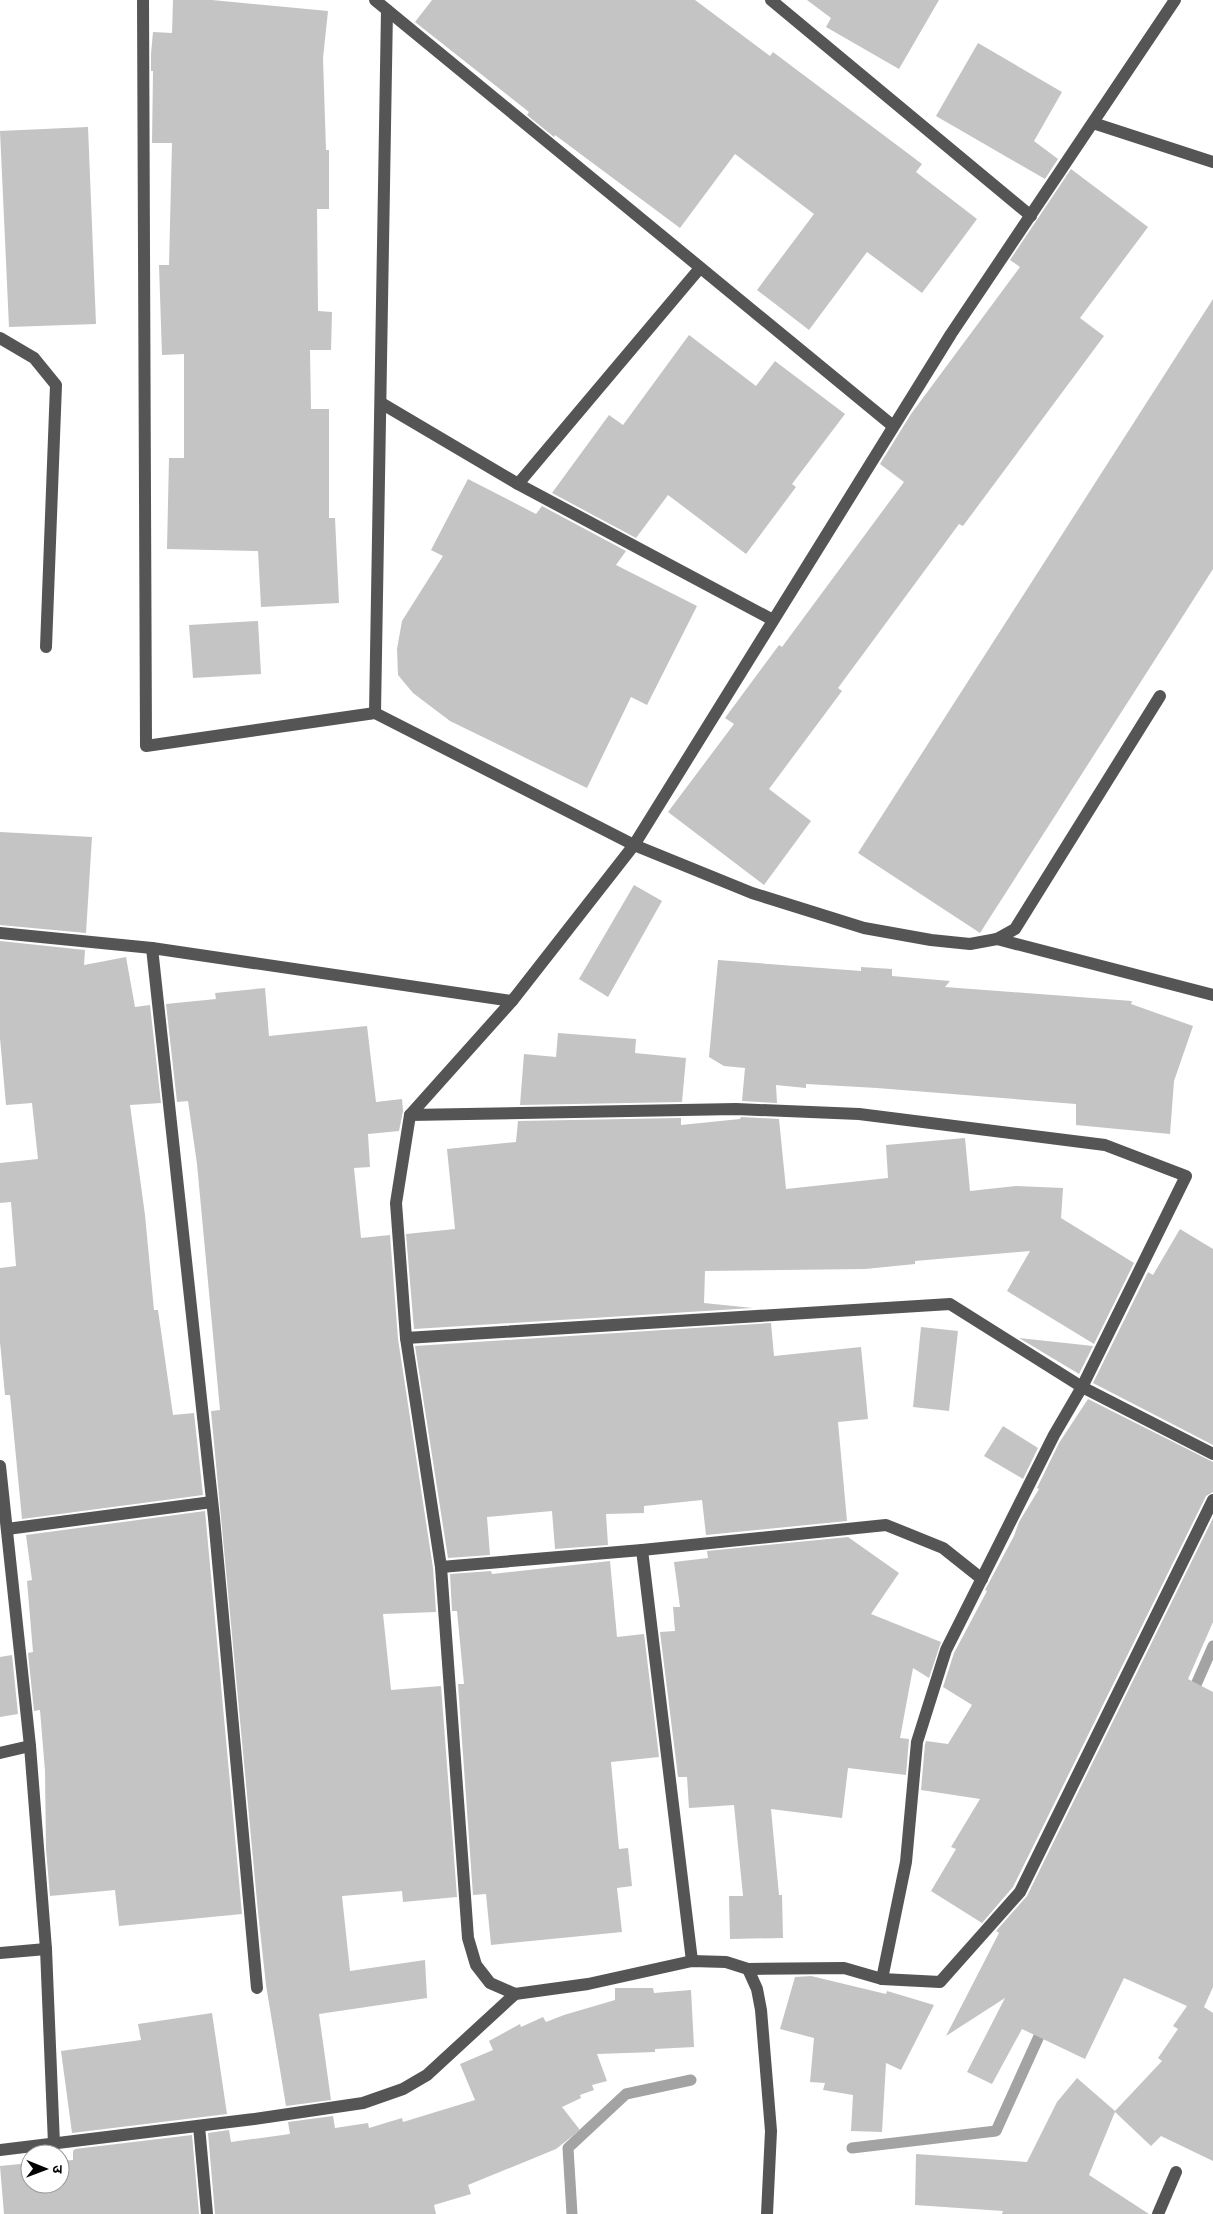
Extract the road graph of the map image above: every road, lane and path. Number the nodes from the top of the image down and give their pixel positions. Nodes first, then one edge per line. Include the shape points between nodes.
1 (143, 0) edge
2 (375, 0) edge
3 (771, 0) edge
4 (1175, 0) edge
5 (388, 10) junction
6 (1093, 123) junction
7 (1213, 162) edge
8 (1030, 216) junction
9 (700, 268) junction
10 (0, 338) edge
11 (381, 403) junction
12 (893, 426) junction
13 (518, 484) junction
14 (773, 620) junction
15 (46, 647) dead end
16 (1160, 696) dead end
17 (375, 713) junction
18 (634, 845) junction
19 (0, 933) edge
20 (998, 939) junction
21 (152, 948) junction
22 (1213, 994) edge
23 (512, 1001) junction
24 (410, 1115) junction
25 (406, 1338) junction
26 (1082, 1387) junction
27 (1213, 1454) edge
28 (0, 1466) edge
29 (1213, 1500) edge
30 (212, 1502) junction
31 (7, 1529) junction
32 (4, 1546) edge
33 (642, 1550) junction
34 (441, 1567) junction
35 (982, 1579) junction
36 (30, 1746) junction
37 (0, 1753) edge
38 (46, 1949) junction
39 (0, 1953) edge
40 (692, 1961) junction
41 (748, 1969) junction
42 (882, 1980) junction
43 (256, 1988) dead end
44 (515, 1994) junction
45 (199, 2126) junction
46 (54, 2144) joint
47 (20, 2148) edge
48 (0, 2150) edge
49 (1176, 2172) dead end
50 (206, 2214) edge
51 (767, 2214) edge
52 (1158, 2214) edge

1 - 17 street via 146,746
2 - 5 street
3 - 8 street
4 - 6 street
5 - 9 street
5 - 11 street
6 - 7 street
6 - 8 street
8 - 12 street via 950,334
9 - 12 street
9 - 13 street
10 - 15 street via 34,358 56,386
11 - 13 street
11 - 17 street
12 - 14 street
13 - 14 street
14 - 18 street
16 - 20 street via 1015,928
17 - 18 street
18 - 20 street via 752,893 864,928 970,944
18 - 23 street
19 - 21 street
20 - 22 street
21 - 23 street
21 - 30 street
23 - 24 street
24 - 25 street via 396,1203
24 - 26 street via 736,1109 859,1114 1104,1145 1186,1176
25 - 26 street via 950,1304
25 - 34 street
26 - 27 street
26 - 35 street
28 - 31 street
29 - 42 street via 1020,1892 940,1982
30 - 31 street
30 - 43 street
31 - 32 street
32 - 36 street
33 - 34 street
33 - 35 street via 886,1526 943,1548
33 - 40 street
34 - 44 street via 468,1938 476,1965 490,1983
35 - 42 street via 946,1650 917,1742 906,1862
36 - 37 street
36 - 38 street
38 - 39 street
38 - 46 street
40 - 41 street via 726,1962
40 - 44 street via 588,1984
41 - 42 street via 844,1968
41 - 51 street via 757,1989 761,2010 772,2131
44 - 45 street via 427,2075 403,2089 363,2103
45 - 46 street
45 - 50 street
47 - 48 street
49 - 52 street

